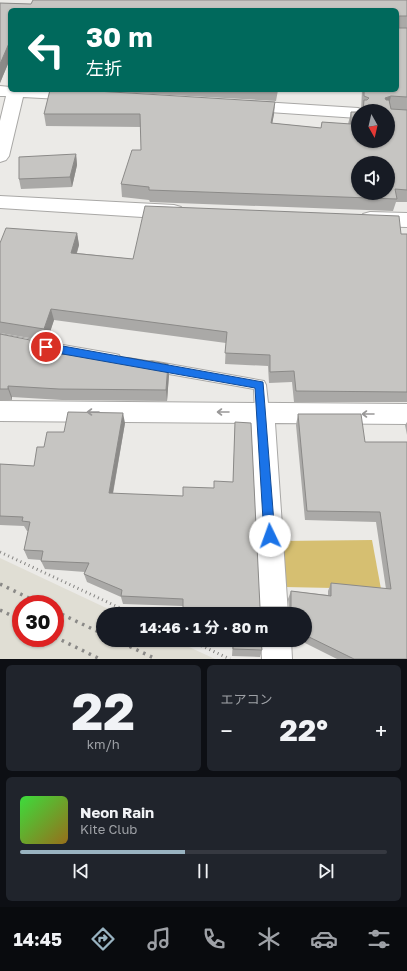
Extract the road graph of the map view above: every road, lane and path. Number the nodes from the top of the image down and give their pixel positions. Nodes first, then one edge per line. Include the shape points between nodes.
1 (10, 92) edge
2 (27, 92) edge
3 (95, 96) edge
4 (230, 105) edge
5 (351, 113) edge
6 (0, 156) edge
7 (0, 202) edge
8 (195, 213) edge
9 (352, 218) edge
10 (407, 220) edge
11 (0, 339) edge
12 (126, 361) edge
13 (142, 364) edge
14 (0, 411) edge
15 (262, 412) junction
16 (407, 414) edge
17 (0, 552) edge
18 (118, 607) edge
19 (274, 607) edge
20 (204, 647) edge
21 (276, 647) edge
22 (230, 659) edge
23 (277, 659) edge

1 - 6 street
2 - 3 street
4 - 5 street
7 - 8 street
9 - 10 street
11 - 12 lane
13 - 15 lane via 260,384
15 -> 14 street
16 -> 15 street
15 - 19 street
17 - 18 path
20 - 22 path
21 - 23 street

